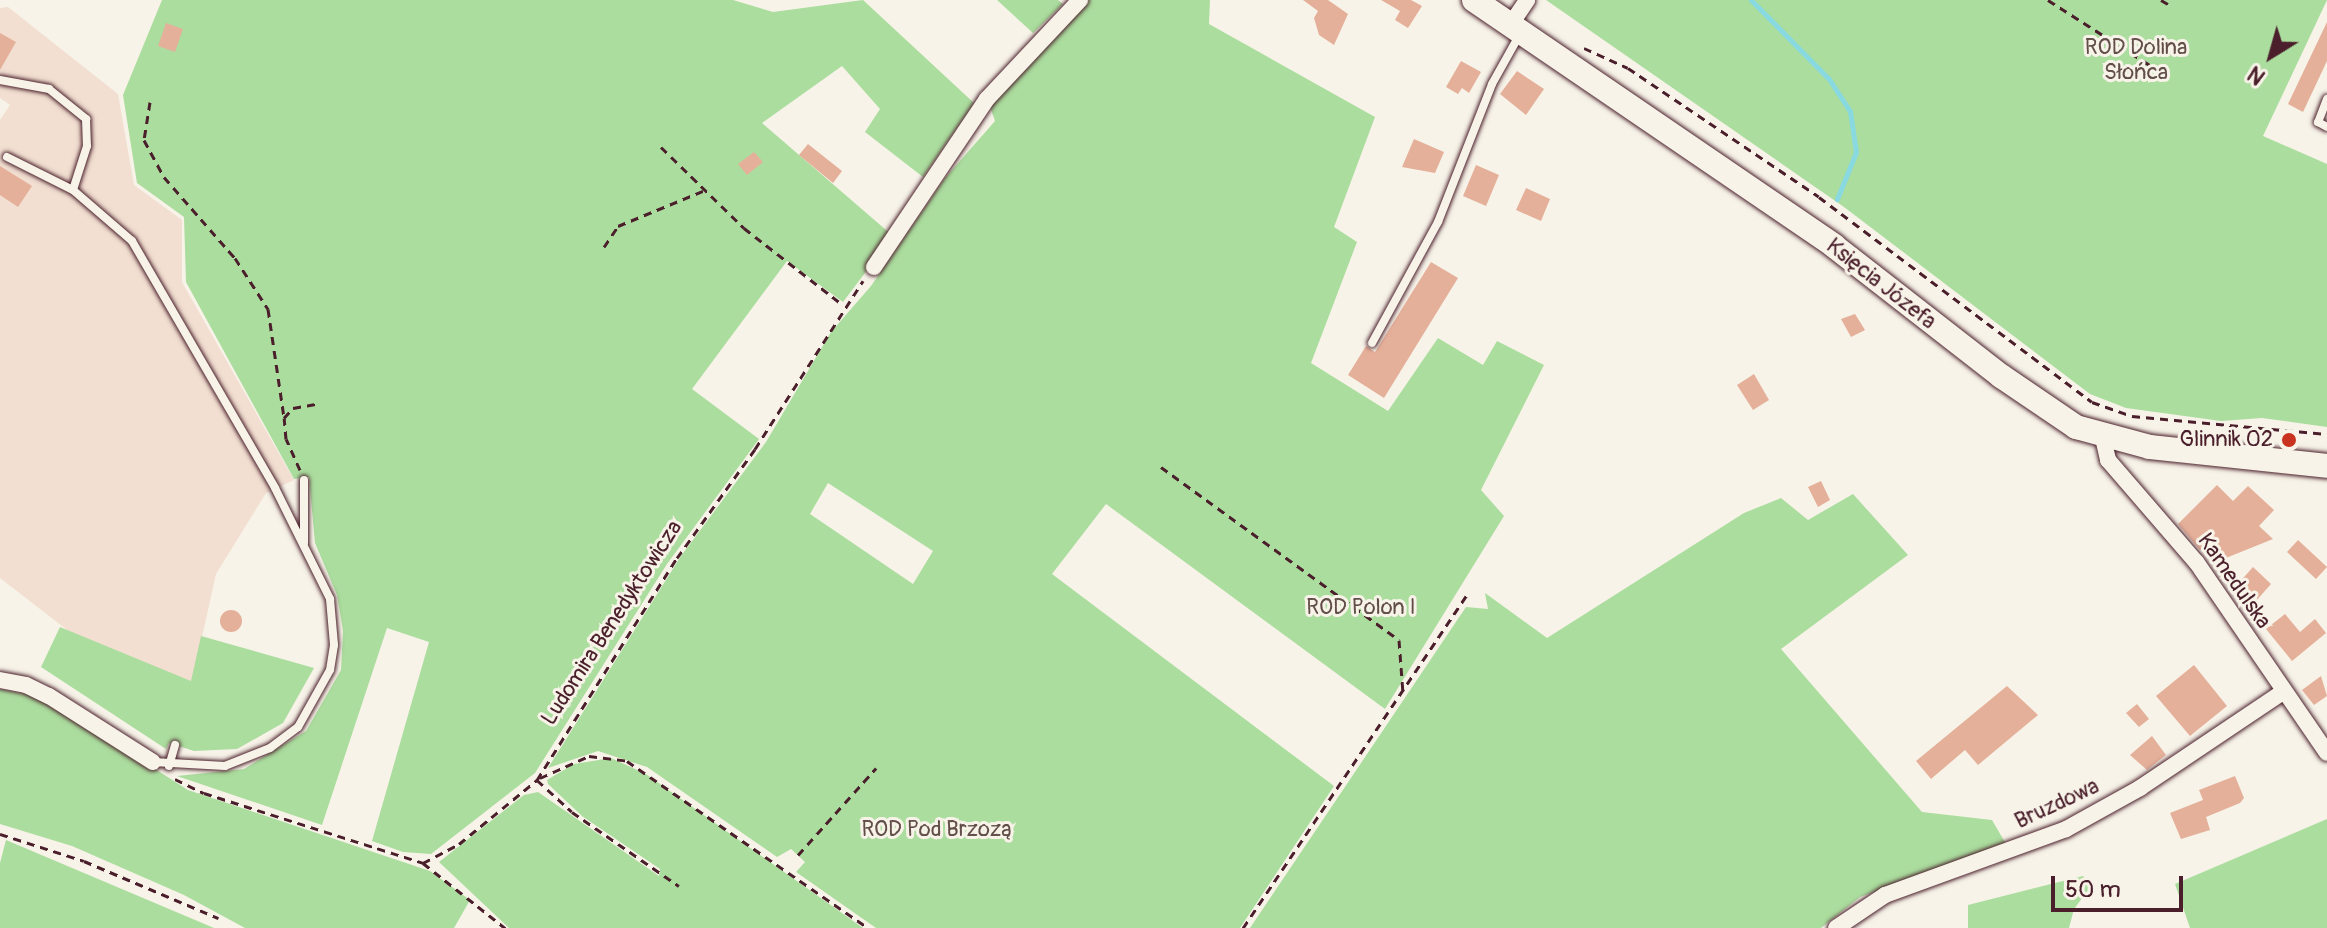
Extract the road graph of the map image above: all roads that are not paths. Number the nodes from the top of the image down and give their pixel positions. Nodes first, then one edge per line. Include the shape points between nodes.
1 (1080, 0) edge
2 (1474, 0) edge
3 (1527, 0) edge
4 (1517, 28) junction
5 (0, 80) edge
6 (2327, 99) edge
7 (2327, 127) edge
8 (7, 157) dead end
9 (73, 190) junction
10 (874, 267) road end
11 (1372, 343) dead end
12 (2103, 438) junction
13 (2327, 466) edge
14 (304, 480) road end
15 (304, 546) junction
16 (0, 680) edge
17 (2283, 692) junction
18 (175, 745) dead end
19 (2327, 753) edge
20 (161, 764) junction
21 (1836, 928) edge

1 - 10 street via 987,99
2 - 4 main road, Księcia Józefa
3 - 4 street
4 - 11 lane via 1438,222
4 - 12 main road, Księcia Józefa via 1834,246 2052,413
5 - 9 lane via 49,89 86,119 87,146
6 - 7 lane via 2318,122
8 - 9 lane
9 - 15 lane via 132,241
12 - 13 main road, Księcia Józefa
12 - 17 street, Kamedulska via 2108,460 2197,563
14 - 15 lane
15 - 20 lane via 330,599 334,634 330,670 311,711 286,738 244,760 205,767
16 - 20 street via 49,696
17 - 19 street, Kamedulska
17 - 21 street, Bruzdowa via 2085,819 1885,895
18 - 20 lane

